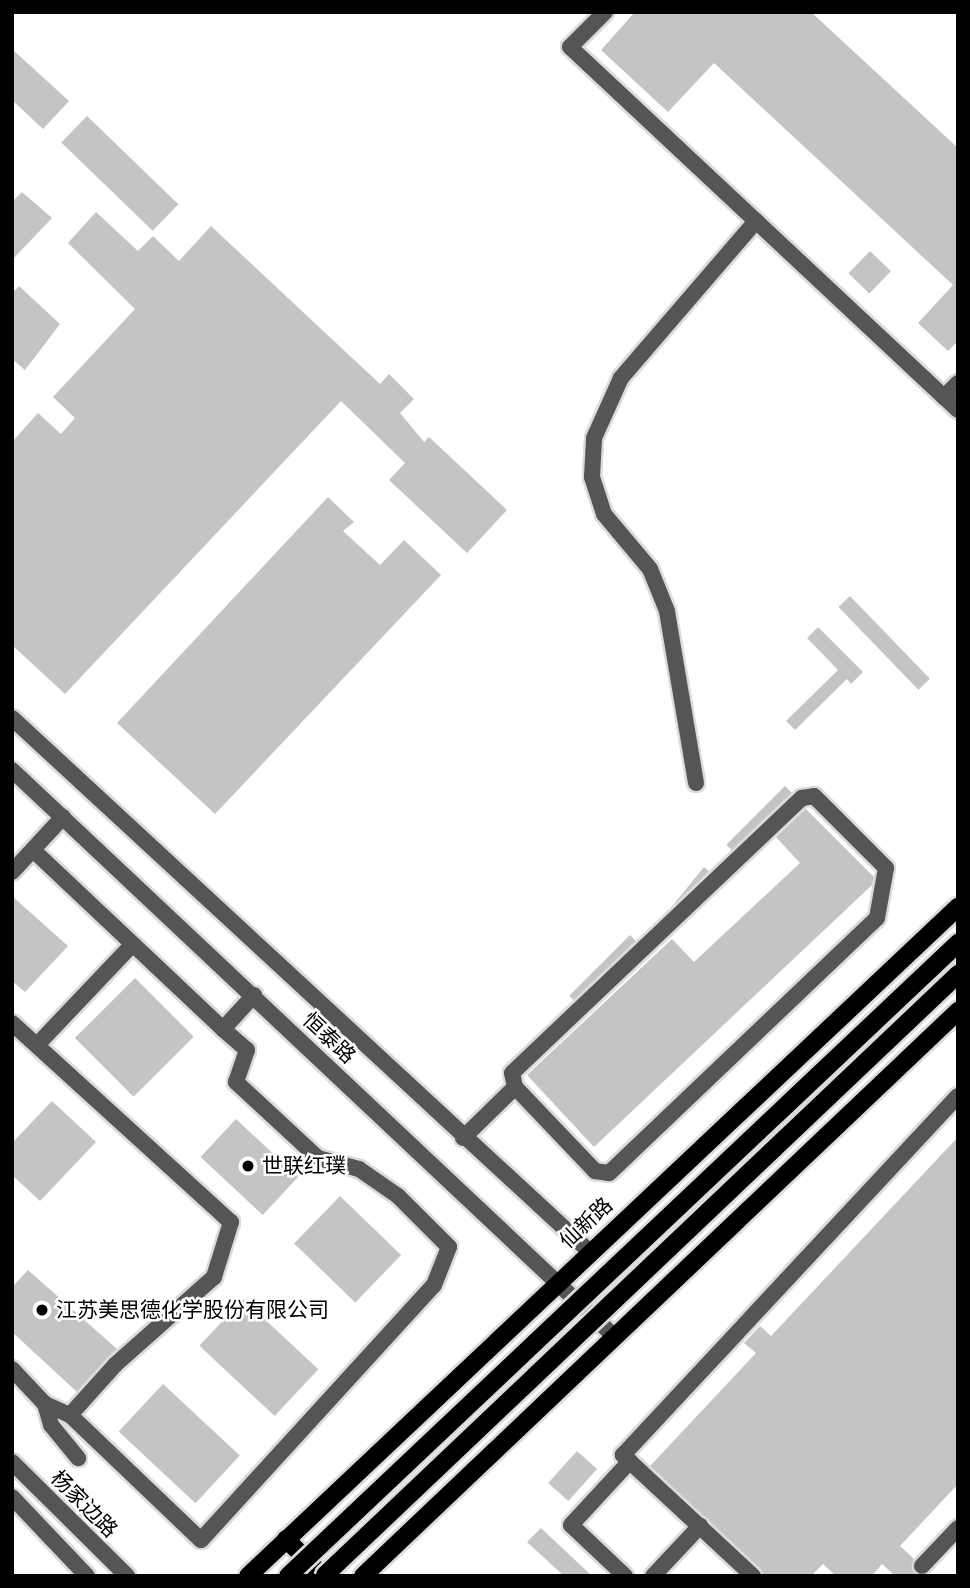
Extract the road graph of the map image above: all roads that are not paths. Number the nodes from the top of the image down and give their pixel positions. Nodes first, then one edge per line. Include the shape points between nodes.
1 (605, 12) edge
2 (756, 221) junction
3 (958, 383) edge
4 (944, 397) junction
5 (958, 410) edge
6 (12, 718) edge
7 (12, 770) edge
8 (696, 783) dead end
9 (63, 817) junction
10 (33, 850) junction
11 (12, 872) edge
12 (958, 907) edge
13 (958, 943) edge
14 (133, 944) junction
15 (958, 974) edge
16 (254, 995) junction
17 (958, 1012) edge
18 (12, 1023) edge
19 (223, 1029) junction
20 (37, 1045) junction
21 (515, 1087) junction
22 (958, 1096) edge
23 (463, 1138) junction
24 (589, 1251) junction
25 (557, 1283) junction
26 (615, 1338) junction
27 (13, 1372) edge
28 (45, 1404) junction
29 (70, 1415) junction
30 (78, 1458) dead end
31 (630, 1461) junction
32 (12, 1462) edge
33 (12, 1497) edge
34 (699, 1526) junction
35 (958, 1528) edge
36 (286, 1539) junction
37 (922, 1566) dead end
38 (324, 1575) edge
39 (364, 1575) edge
40 (87, 1576) edge
41 (127, 1576) edge
42 (248, 1576) edge
43 (288, 1576) edge
44 (625, 1576) edge
45 (653, 1576) edge
46 (753, 1576) edge

1 - 2 street via 570,47
2 - 4 street
2 - 8 street via 621,378 594,438 592,477 604,514 650,569 667,611
3 - 4 street
4 - 5 street
6 - 23 street, 恒泰路
7 - 9 street, 恒泰路
9 - 10 street
9 - 16 street, 恒泰路
10 - 11 street
10 - 14 street
12 - 24 main road, 仙新路
13 - 43 main road, bridge
14 - 19 street
14 - 20 street
15 - 38 main road, bridge
16 - 19 street
16 - 25 street, 恒泰路
17 - 26 main road
18 - 20 street
19 - 29 street via 247,1051 236,1082 318,1158 359,1169 398,1196 449,1247 434,1285 201,1540
20 - 29 street via 231,1222 214,1277 115,1365
21 - 21 street via 512,1073 802,798 814,796 886,868 877,918 609,1173 595,1171
21 - 23 street
22 - 31 street via 623,1455
23 - 24 street, 恒泰路
24 - 25 main road, 仙新路
25 - 26 street, 恒泰路
25 - 36 main road, 仙新路
26 - 39 main road
27 - 28 street
28 - 29 street
28 - 30 street via 51,1425
31 - 34 street
31 - 44 street via 571,1525
32 - 41 street, 杨家边路
33 - 40 street
34 - 45 street
34 - 46 street
35 - 37 street
36 - 38 main road
36 - 42 main road, 仙新路

